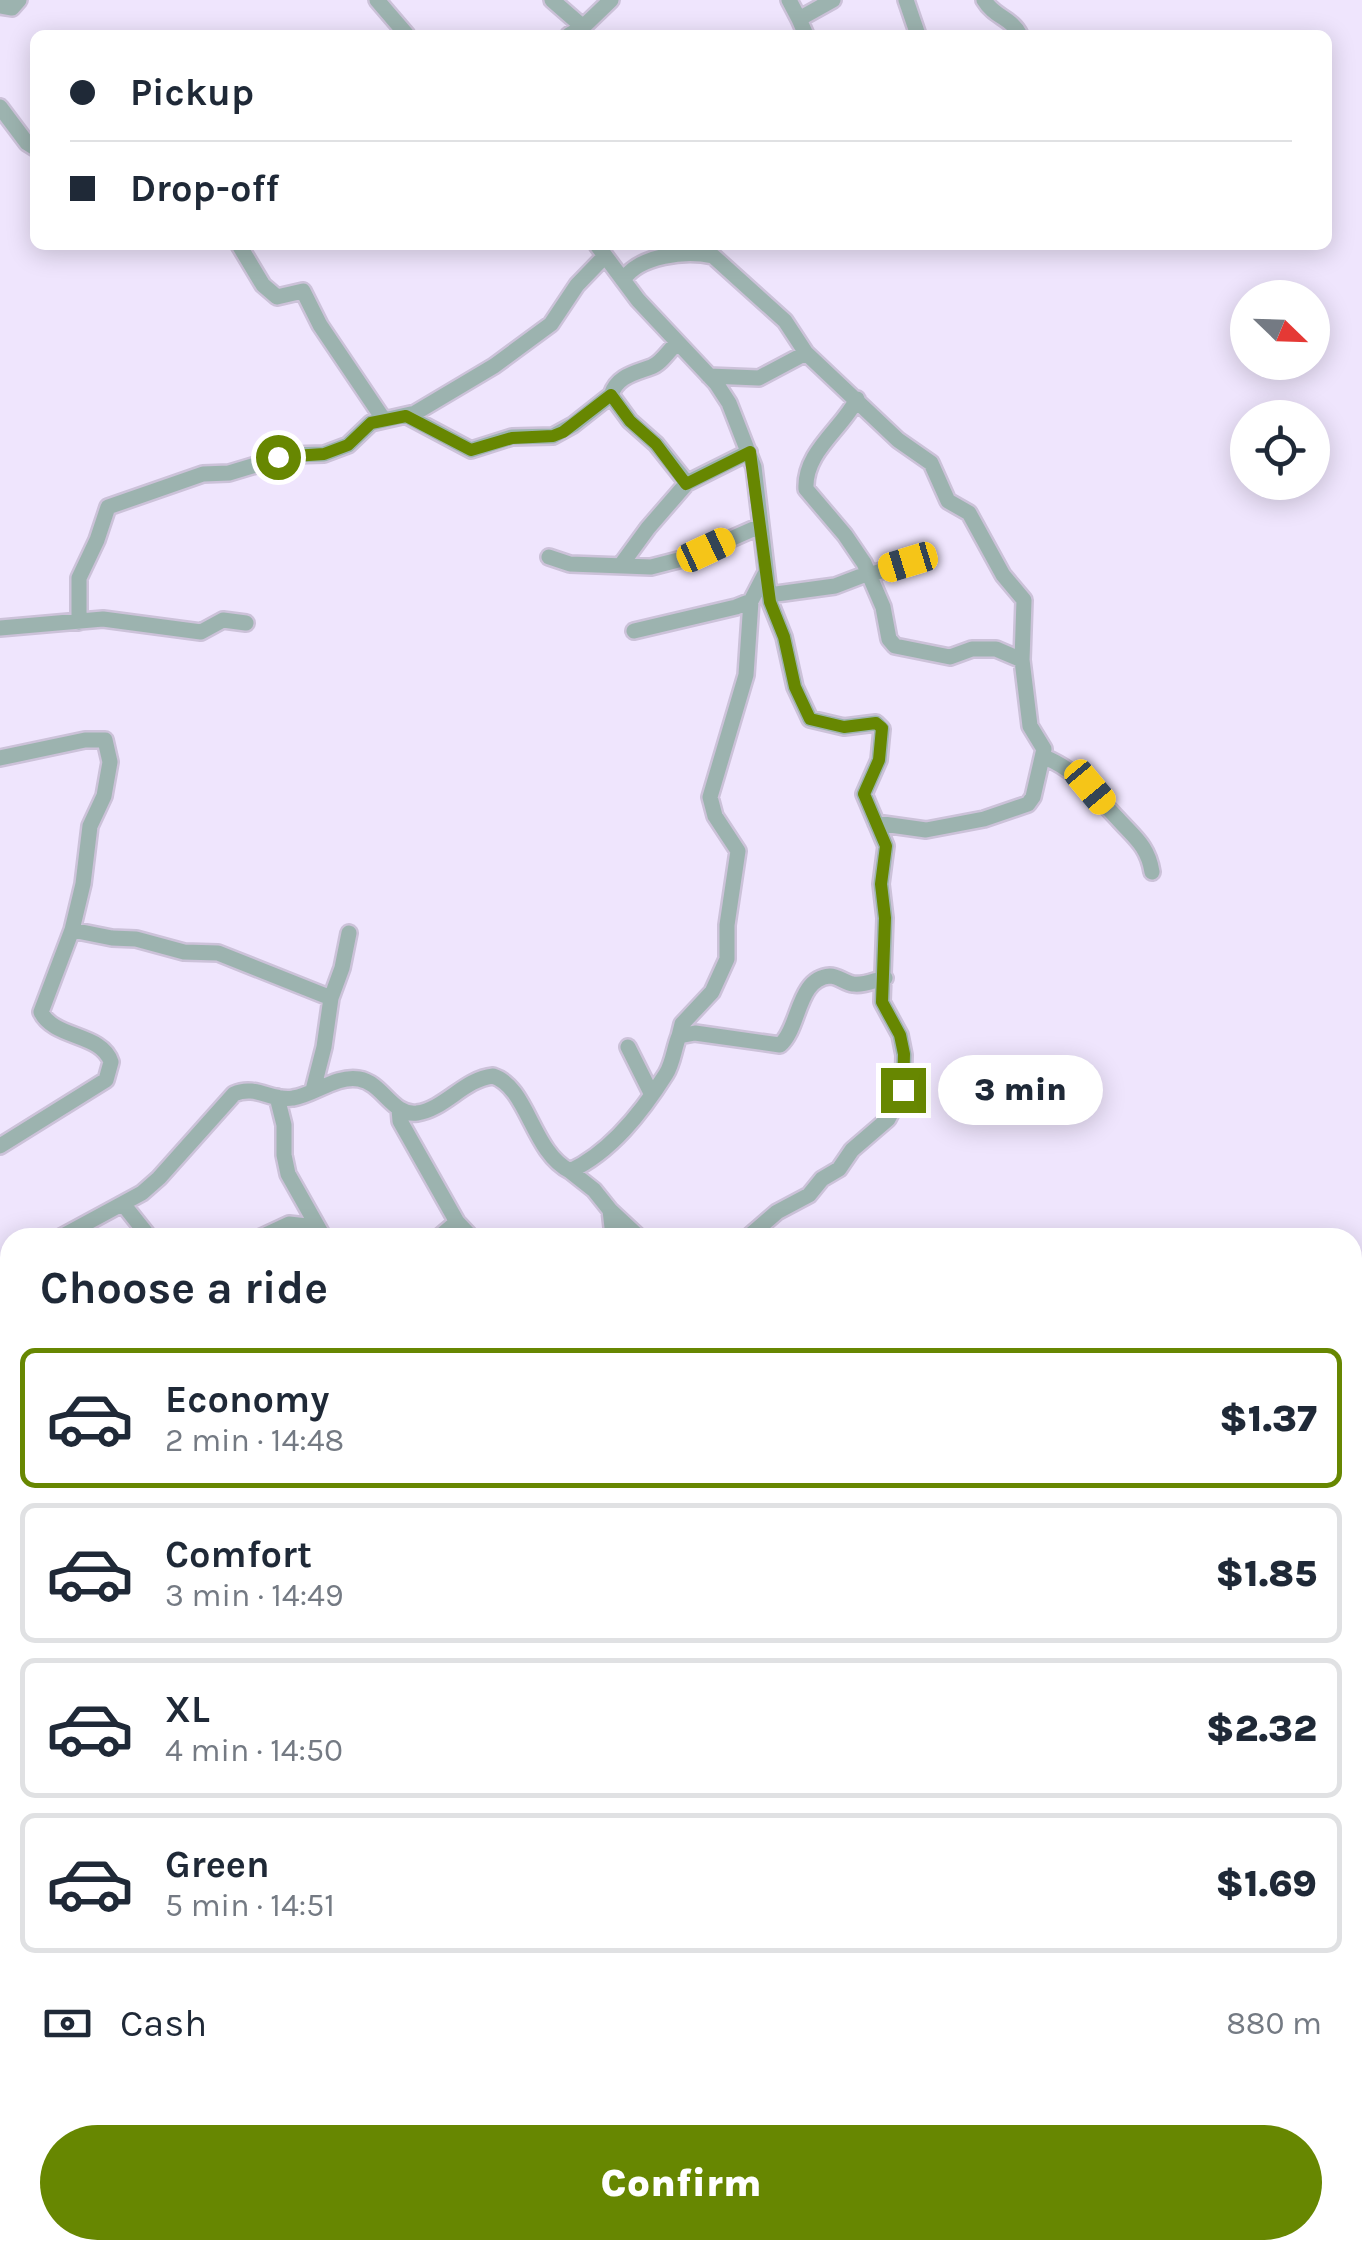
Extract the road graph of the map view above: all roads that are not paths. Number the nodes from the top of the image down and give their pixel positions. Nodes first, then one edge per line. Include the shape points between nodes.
1 (19, 0) edge
2 (377, 0) edge
3 (552, 0) edge
4 (610, 0) edge
5 (789, 0) edge
6 (834, 0) edge
7 (906, 0) edge
8 (984, 0) edge
9 (0, 6) edge
10 (803, 27) edge
11 (403, 30) edge
12 (575, 30) edge
13 (577, 30) edge
14 (916, 30) edge
15 (1017, 30) edge
16 (0, 107) edge
17 (30, 146) edge
18 (242, 250) edge
19 (601, 250) edge
20 (623, 280) junction
21 (677, 343) junction
22 (806, 353) junction
23 (709, 376) junction
24 (611, 395) junction
25 (857, 399) junction
26 (406, 416) junction
27 (384, 420) junction
28 (750, 452) junction
29 (686, 484) junction
30 (760, 526) junction
31 (548, 557) dead end
32 (908, 562) dead end
33 (621, 565) junction
34 (765, 573) junction
35 (869, 574) junction
36 (769, 595) junction
37 (751, 600) junction
38 (79, 622) junction
39 (246, 623) dead end
40 (0, 628) edge
41 (634, 631) dead end
42 (1022, 660) junction
43 (1044, 757) junction
44 (0, 758) edge
45 (876, 822) junction
46 (1152, 872) dead end
47 (72, 930) junction
48 (349, 933) dead end
49 (885, 978) junction
50 (330, 998) junction
51 (679, 1036) junction
52 (628, 1047) dead end
53 (312, 1090) junction
54 (652, 1093) junction
55 (277, 1097) junction
56 (398, 1109) junction
57 (0, 1146) edge
58 (570, 1171) junction
59 (122, 1204) junction
60 (610, 1210) junction
61 (457, 1222) junction
62 (75, 1228) edge
63 (142, 1228) edge
64 (280, 1228) edge
65 (304, 1228) edge
66 (318, 1228) edge
67 (450, 1228) edge
68 (463, 1228) edge
69 (613, 1228) edge
70 (629, 1228) edge
71 (759, 1228) edge

1 - 9 street via 12,8
2 - 11 street
3 - 12 street
4 - 13 street
5 - 10 street
6 - 10 street
7 - 14 street
8 - 15 street
16 - 17 street
18 - 27 street via 277,297 303,291
19 - 20 street
19 - 26 street via 550,324 494,366
20 - 21 street
20 - 22 street via 642,262 713,256 784,321
21 - 23 street
21 - 24 street via 656,364 618,382
22 - 23 street via 759,378
22 - 25 street
23 - 28 street
24 - 26 street via 553,436 471,450
24 - 29 street
25 - 35 street via 818,451 805,482
25 - 42 street via 931,463 948,502 969,513 1024,600
26 - 27 street
27 - 38 street via 324,454 202,474 108,507 78,578
28 - 29 street
28 - 30 street
29 - 33 street
30 - 33 street via 667,564
30 - 34 street
31 - 33 street
32 - 35 street
34 - 36 street
34 - 37 street
35 - 36 street
35 - 42 street via 889,639 898,648 950,657 996,648
36 - 45 street via 810,719 882,728 879,760 864,794
37 - 41 street
37 - 51 street via 746,675 710,797 738,851 727,959
38 - 39 street via 201,632 223,620
38 - 40 street
42 - 43 street via 1030,726
43 - 45 street via 1033,797 1022,807 926,830
43 - 46 street via 1082,780 1134,833
44 - 47 street via 85,740 108,745 104,796 90,826
45 - 49 street via 887,854 881,884
47 - 50 street via 218,953
47 - 57 street via 41,1012 48,1023 108,1054 110,1070 79,1100
48 - 50 street
49 - 51 street via 815,982 780,1045
49 - 71 street via 882,1002 904,1054 895,1109 836,1172
50 - 53 street
51 - 54 street
52 - 54 street
53 - 55 street via 298,1098
53 - 56 street via 360,1079
54 - 58 street via 597,1157
55 - 59 street via 245,1089 234,1094 159,1178
55 - 66 street via 288,1174
56 - 58 street via 422,1112 484,1077 502,1079 546,1151
56 - 61 street
58 - 60 street
59 - 62 street
59 - 63 street
60 - 69 street
60 - 70 street
61 - 67 street
61 - 68 street
64 - 65 street

